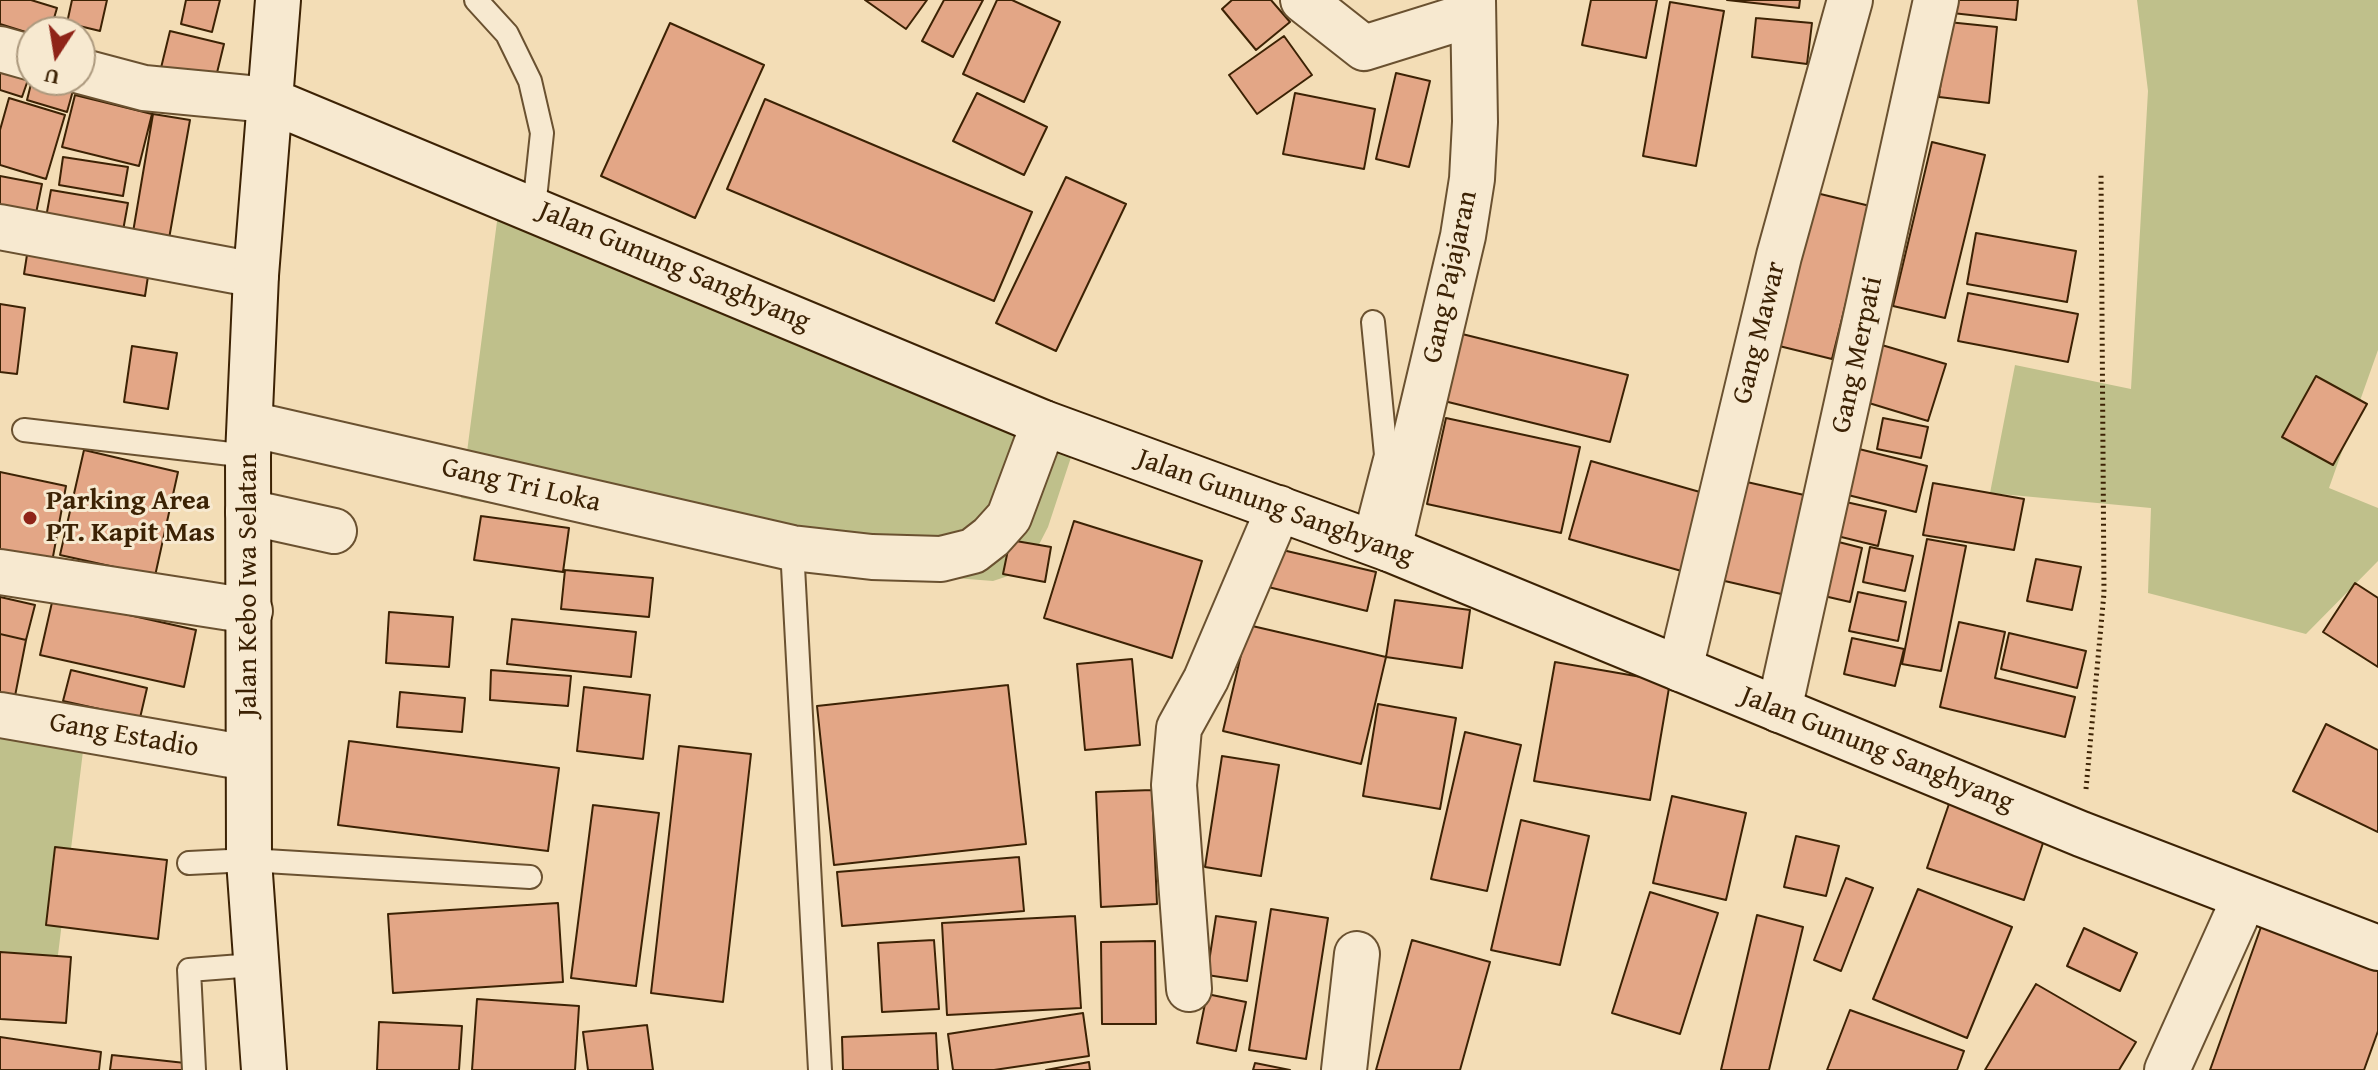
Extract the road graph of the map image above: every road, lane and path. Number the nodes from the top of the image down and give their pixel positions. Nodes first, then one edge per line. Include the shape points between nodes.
1 (278, 0) edge
2 (476, 0) edge
3 (1303, 0) edge
4 (1850, 0) edge
5 (1936, 0) edge
6 (1473, 7) edge
7 (96, 75) edge
8 (269, 100) junction
9 (2101, 174) dead end
10 (534, 208) junction
11 (0, 227) edge
12 (256, 275) junction
13 (1373, 322) dead end
14 (1044, 423) junction
15 (24, 430) dead end
16 (249, 440) junction
17 (1279, 508) junction
18 (248, 512) junction
19 (334, 531) dead end
20 (1377, 545) junction
21 (792, 548) junction
22 (0, 572) edge
23 (250, 611) junction
24 (1680, 669) junction
25 (1779, 710) junction
26 (0, 715) edge
27 (248, 758) junction
28 (2081, 834) junction
29 (249, 860) junction
30 (189, 863) dead end
31 (530, 877) dead end
32 (2244, 899) junction
33 (2378, 948) edge
34 (1357, 954) dead end
35 (254, 965) junction
36 (1189, 989) dead end
37 (194, 1070) edge
38 (264, 1070) edge
39 (820, 1070) edge
40 (1344, 1070) edge
41 (2167, 1070) edge

1 - 8 street
2 - 10 lane via 507,34 530,81 542,133
3 - 6 street via 1364,48
4 - 24 street, Gang Mawar via 1779,256
5 - 25 street, Gang Merpati
6 - 20 street, Gang Pajajaran via 1475,122 1469,193
7 - 8 street, Jalan Gunung Sanghyang via 144,88
8 - 10 street, Jalan Gunung Sanghyang
8 - 12 street, Jalan Kebo Iwa Selatan
9 - 28 path via 2104,593
10 - 14 street, Jalan Gunung Sanghyang
11 - 12 street
12 - 16 street, Jalan Kebo Iwa Selatan
13 - 20 lane via 1386,455
14 - 17 street, Jalan Gunung Sanghyang
14 - 21 street, Gang Tri Loka via 1009,517 973,551 941,559
15 - 16 lane
16 - 18 street, Jalan Kebo Iwa Selatan
16 - 21 street, Gang Tri Loka
17 - 20 street, Jalan Gunung Sanghyang
17 - 36 street via 1206,679 1179,728 1174,785
18 - 19 street
18 - 23 street, Jalan Kebo Iwa Selatan
20 - 24 street, Jalan Gunung Sanghyang
21 - 39 lane
22 - 23 street
23 - 27 street, Jalan Kebo Iwa Selatan
24 - 25 street, Jalan Gunung Sanghyang
25 - 28 street, Jalan Gunung Sanghyang
26 - 27 street, Gang Estadio
27 - 29 street, Jalan Kebo Iwa Selatan
28 - 32 street, Jalan Gunung Sanghyang
29 - 30 lane
29 - 31 lane
29 - 35 street, Jalan Kebo Iwa Selatan
32 - 33 street, Jalan Gunung Sanghyang
32 - 41 street
34 - 40 street
35 - 37 lane via 189,970
35 - 38 street, Jalan Kebo Iwa Selatan

